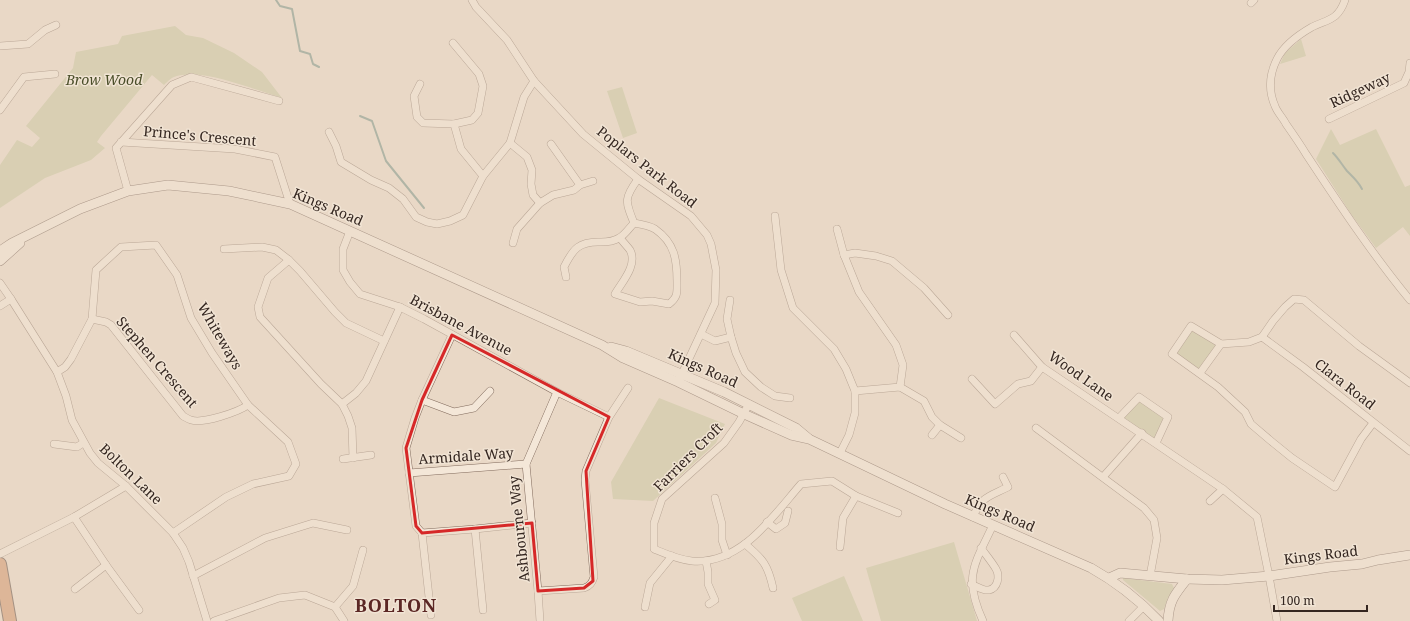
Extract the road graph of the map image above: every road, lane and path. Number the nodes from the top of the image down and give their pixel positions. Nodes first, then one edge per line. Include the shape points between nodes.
1 (472, 0) edge
2 (1345, 0) edge
3 (56, 25) dead end
4 (453, 43) dead end
5 (0, 46) edge
6 (1410, 63) edge
7 (1409, 72) edge
8 (55, 74) dead end
9 (534, 81) junction
10 (420, 84) dead end
11 (279, 101) dead end
12 (0, 110) edge
13 (1329, 119) dead end
14 (454, 124) junction
15 (329, 132) dead end
16 (121, 142) junction
17 (510, 143) junction
18 (551, 144) dead end
19 (483, 176) junction
20 (638, 179) junction
21 (593, 181) dead end
22 (580, 185) junction
23 (128, 191) junction
24 (540, 203) junction
25 (290, 204) junction
26 (775, 216) dead end
27 (634, 222) junction
28 (837, 229) dead end
29 (350, 231) junction
30 (31, 234) junction
31 (620, 238) junction
32 (513, 243) dead end
33 (224, 249) dead end
34 (0, 252) edge
35 (844, 255) junction
36 (289, 260) junction
37 (0, 261) edge
38 (566, 277) dead end
39 (0, 284) edge
40 (11, 299) junction
41 (730, 300) dead end
42 (1410, 300) edge
43 (0, 306) edge
44 (400, 308) junction
45 (948, 315) dead end
46 (92, 319) junction
47 (452, 334) junction
48 (701, 334) junction
49 (1014, 335) dead end
50 (731, 337) junction
51 (1262, 337) junction
52 (384, 341) junction
53 (1222, 344) junction
54 (1042, 367) junction
55 (57, 372) junction
56 (1200, 373) junction
57 (680, 378) junction
58 (972, 378) dead end
59 (1410, 383) edge
60 (900, 387) junction
61 (628, 388) dead end
62 (490, 391) dead end
63 (854, 391) junction
64 (557, 392) junction
65 (790, 398) dead end
66 (422, 400) junction
67 (342, 404) junction
68 (749, 404) junction
69 (248, 405) junction
70 (744, 414) junction
71 (609, 417) junction
72 (1119, 418) junction
73 (1374, 423) junction
74 (940, 424) junction
75 (1036, 428) dead end
76 (1142, 433) junction
77 (932, 435) dead end
78 (961, 438) dead end
79 (809, 439) junction
80 (84, 443) junction
81 (1156, 443) junction
82 (54, 444) dead end
83 (1410, 451) edge
84 (840, 453) junction
85 (371, 455) dead end
86 (343, 458) dead end
87 (354, 458) junction
88 (526, 464) junction
89 (409, 473) junction
90 (1004, 477) dead end
91 (1103, 477) junction
92 (126, 486) junction
93 (1223, 489) junction
94 (856, 496) junction
95 (715, 498) dead end
96 (1210, 501) dead end
97 (788, 510) dead end
98 (898, 513) dead end
99 (74, 517) junction
100 (973, 517) junction
101 (767, 522) junction
102 (532, 523) junction
103 (993, 525) junction
104 (475, 529) junction
105 (347, 530) dead end
106 (173, 533) junction
107 (422, 533) junction
108 (745, 544) junction
109 (840, 547) dead end
110 (981, 548) junction
111 (363, 550) dead end
112 (0, 554) edge
113 (727, 555) junction
114 (1410, 555) edge
115 (672, 556) junction
116 (706, 561) junction
117 (0, 564) edge
118 (106, 566) junction
119 (193, 576) junction
120 (1150, 576) junction
121 (1269, 576) junction
122 (1109, 578) junction
123 (1187, 579) junction
124 (971, 584) junction
125 (773, 588) dead end
126 (75, 589) dead end
127 (538, 591) junction
128 (647, 600) junction
129 (655, 600) dead end
130 (709, 604) dead end
131 (1144, 606) junction
132 (335, 607) junction
133 (645, 607) dead end
134 (139, 610) dead end
135 (483, 610) dead end
136 (431, 615) dead end
137 (10, 621) edge
138 (207, 621) edge
139 (214, 621) edge
140 (344, 621) edge
141 (540, 621) edge
142 (983, 621) edge
143 (1129, 621) edge
144 (1158, 621) edge
145 (1168, 621) edge
146 (1276, 621) edge

1 - 9 street, Poplars Park Road via 507,40
2 - 42 street via 1342,10 1331,20 1301,34 1283,50 1270,75 1270,91 1275,108 1350,221
3 - 5 street via 45,30 28,44
4 - 14 street via 479,74 484,86 478,113 472,120
6 - 7 street, Ridgeway
7 - 13 street, Ridgeway via 1404,83
8 - 12 street via 24,77
9 - 17 street via 524,97
9 - 20 street, Poplars Park Road via 583,134
10 - 14 street via 414,96 417,117 423,123
11 - 16 street via 191,77 172,85
14 - 19 street via 461,149
15 - 19 street via 341,162 389,188 403,199 416,217 427,222 437,224 463,215
16 - 23 street via 116,148
16 - 25 street, Prince's Crescent via 235,149 275,157
17 - 19 street
17 - 24 street via 527,157 532,170 533,195
18 - 22 street
20 - 27 street via 627,200
20 - 48 street, Poplars Park Road via 691,216 711,244 716,270 715,303
21 - 22 street
22 - 24 street via 574,190 553,195
23 - 25 street, Kings Road via 168,185 229,191
23 - 30 street, Kings Road via 80,208
24 - 32 street via 517,229
25 - 29 street, Kings Road
26 - 63 street via 781,270 793,308 834,349 846,369
27 - 31 street
27 - 31 street via 654,229 672,248 677,264 677,295 674,300 669,304 640,302 615,294 630,270 632,260 629,249
28 - 35 street
29 - 44 street, Brisbane Avenue via 343,249 343,270 350,282 360,294
29 - 57 street, Kings Road via 602,345 626,351
30 - 34 street, Kings Road
30 - 37 street, Kings Road
31 - 38 street via 578,246 561,269
33 - 36 street via 262,247 276,250
35 - 45 street via 855,253 876,256 892,262 924,288
35 - 60 street via 858,292 896,345 903,365
36 - 52 street via 346,323
36 - 67 street via 268,278 258,307 260,317
39 - 40 street, Bolton Lane
40 - 43 street
40 - 55 street, Bolton Lane
41 - 50 street via 727,319
44 - 47 street, Brisbane Avenue
44 - 52 street
46 - 55 street, Whiteways via 71,359
46 - 69 street, Stephen Crescent via 111,325 183,416 192,421 205,420
46 - 69 street, Whiteways via 96,270 121,247 156,245 177,275 191,318 212,354
47 - 64 street, Brisbane Avenue
47 - 66 street
48 - 50 street via 715,341
48 - 57 street, Poplars Park Road
49 - 54 street, Wood Lane
50 - 65 street via 745,372 775,396
51 - 53 street via 1249,342
51 - 59 street via 1294,299 1304,300 1359,346
51 - 73 street, Clara Road
52 - 67 street via 366,381
53 - 56 street
53 - 56 street via 1191,326 1172,354
54 - 58 street via 1031,381 1018,384 995,404
54 - 72 street, Wood Lane
55 - 80 street, Bolton Lane via 72,420
56 - 73 street via 1235,402 1245,412 1250,424 1271,442 1335,487 1361,439
57 - 68 street, Kings Road
57 - 70 street, Kings Road
60 - 63 street
60 - 74 street via 924,401 932,417
61 - 71 street
62 - 66 street via 474,408 454,412
63 - 84 street via 855,413 849,435
64 - 71 street, Brisbane Avenue
64 - 88 street, Ashbourne Way
66 - 89 street via 406,448
67 - 87 street via 352,428
68 - 70 street
68 - 79 street, Kings Road via 796,428
69 - 106 street, Whiteways via 288,442 296,464 289,476 253,484 226,497
70 - 79 street, Kings Road via 791,435
70 - 115 street, Farriers Croft via 724,443 662,498 654,523 654,549
71 - 127 street via 586,471 585,480 593,581 590,586 584,588
72 - 76 street, Wood Lane
72 - 81 street, Wood Lane via 1139,397 1168,416
73 - 83 street, Clara Road
74 - 77 street
74 - 78 street
75 - 91 street
76 - 81 street, Wood Lane
76 - 91 street
79 - 84 street, Kings Road
80 - 82 street via 77,447
80 - 92 street, Bolton Lane via 98,463
81 - 93 street, Wood Lane
84 - 100 street, Kings Road
85 - 87 street
86 - 87 street
88 - 89 street, Armidale Way
88 - 102 street, Ashbourne Way
89 - 107 street via 416,526
90 - 100 street via 1008,487 982,500
91 - 120 street via 1144,508 1154,520 1157,538
92 - 99 street
92 - 106 street, Bolton Lane
93 - 96 street
93 - 121 street, Wood Lane via 1257,516
94 - 98 street, Farriers Croft
94 - 101 street, Farriers Croft via 832,481 801,484
94 - 109 street via 843,518
95 - 113 street
97 - 101 street via 786,523 776,529
99 - 112 street
99 - 118 street
100 - 103 street, Kings Road
101 - 108 street, Farriers Croft
102 - 104 street
102 - 127 street, Ashbourne Way
103 - 110 street
103 - 122 street, Kings Road
104 - 107 street
104 - 135 street
105 - 119 street via 313,523 265,538
106 - 119 street, Bolton Lane via 183,548
107 - 136 street
108 - 113 street, Farriers Croft
108 - 125 street via 759,556 770,572
110 - 124 street
110 - 124 street via 997,570 999,578 996,585 989,590
111 - 132 street via 353,586
113 - 116 street, Farriers Croft
114 - 121 street, Kings Road
115 - 116 street, Farriers Croft via 692,561
115 - 128 street via 650,583
116 - 130 street via 708,584 715,600
117 - 137 highway
118 - 126 street
118 - 134 street
119 - 138 street, Bolton Lane
120 - 122 street, Kings Road via 1120,573
120 - 123 street, Kings Road
121 - 123 street, Kings Road via 1222,580
121 - 146 street, Wood Lane
122 - 131 street
123 - 145 street via 1174,594
124 - 142 street via 977,609
127 - 141 street, Ashbourne Way
128 - 129 street
128 - 133 street
131 - 143 street
131 - 144 street
132 - 139 street via 305,595 279,598
132 - 140 street

